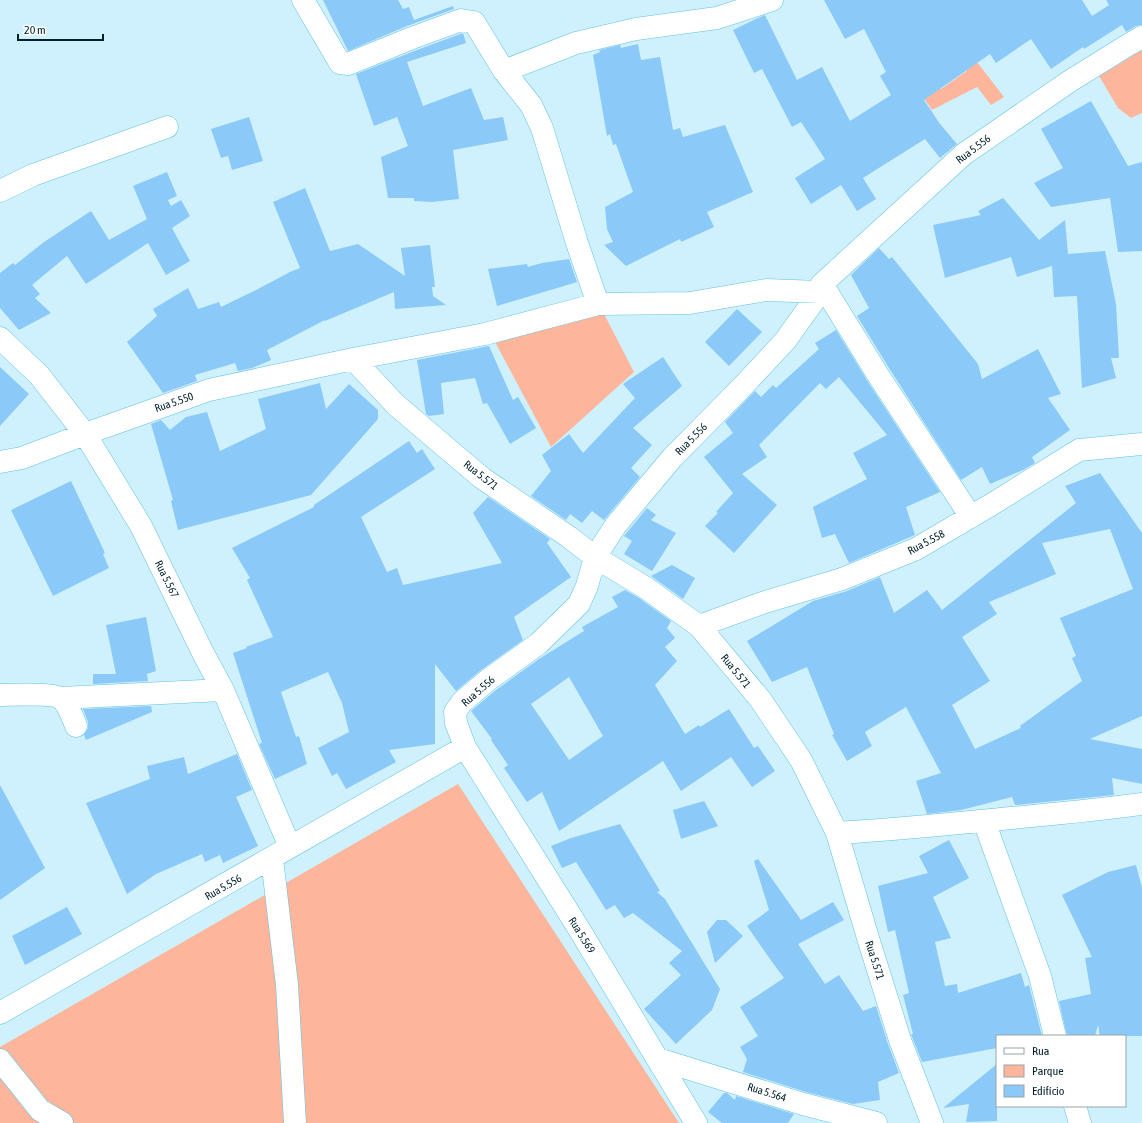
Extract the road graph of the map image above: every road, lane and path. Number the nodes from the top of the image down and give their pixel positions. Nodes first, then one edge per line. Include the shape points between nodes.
1 (303, 0) edge
2 (772, 0) edge
3 (1142, 37) edge
4 (504, 71) junction
5 (167, 127) dead end
6 (0, 191) edge
7 (821, 288) junction
8 (598, 304) junction
9 (0, 338) edge
10 (353, 359) junction
11 (85, 434) junction
12 (1142, 444) edge
13 (0, 462) edge
14 (971, 517) junction
15 (595, 557) junction
16 (699, 626) junction
17 (223, 690) junction
18 (0, 695) edge
19 (61, 698) junction
20 (76, 726) dead end
21 (465, 747) junction
22 (1142, 804) edge
23 (984, 821) junction
24 (837, 833) junction
25 (290, 847) junction
26 (272, 859) junction
27 (0, 1013) edge
28 (1055, 1035) edge
29 (658, 1059) junction
30 (0, 1060) edge
31 (1075, 1107) edge
32 (62, 1123) edge
33 (295, 1123) edge
34 (696, 1123) edge
35 (876, 1123) edge
36 (932, 1123) edge
37 (1080, 1123) edge

1 - 4 street via 340,63 348,64 462,20 474,22
2 - 4 street via 717,18 636,29 576,43
3 - 7 street, Rua 5.556 via 1070,81 964,154
4 - 8 street via 531,105 542,128
5 - 6 street via 33,175
7 - 8 street, Rua 5.550 via 766,290 690,303
7 - 14 street
7 - 15 street, Rua 5.556 via 785,342 672,458 616,524
8 - 10 street, Rua 5.550 via 485,334
9 - 11 street, Rua 5.567 via 39,375
10 - 11 street, Rua 5.550 via 209,390
10 - 15 street, Rua 5.571 via 396,405 482,478
11 - 13 street, Rua 5.550 via 22,458
11 - 17 street, Rua 5.567 via 141,526
12 - 14 street, Rua 5.558 via 1079,450
14 - 16 street, Rua 5.558 via 916,549 842,579 762,603
15 - 16 street, Rua 5.571 via 646,588
15 - 21 street, Rua 5.556 via 579,604 538,644 488,680 462,702 455,712 456,723
16 - 24 street, Rua 5.571 via 760,699 801,760
17 - 19 street
17 - 25 street, Rua 5.567
18 - 19 street
19 - 20 street
21 - 25 street, Rua 5.556
21 - 29 street, Rua 5.569
22 - 23 street
23 - 24 street
23 - 28 street via 1040,976
24 - 36 street, Rua 5.571 via 900,1040
25 - 26 street, Rua 5.556
26 - 27 street, Rua 5.556
26 - 33 street via 287,985
29 - 34 street, Rua 5.569
29 - 35 street, Rua 5.564 via 803,1104
30 - 32 street via 40,1110
31 - 37 street

